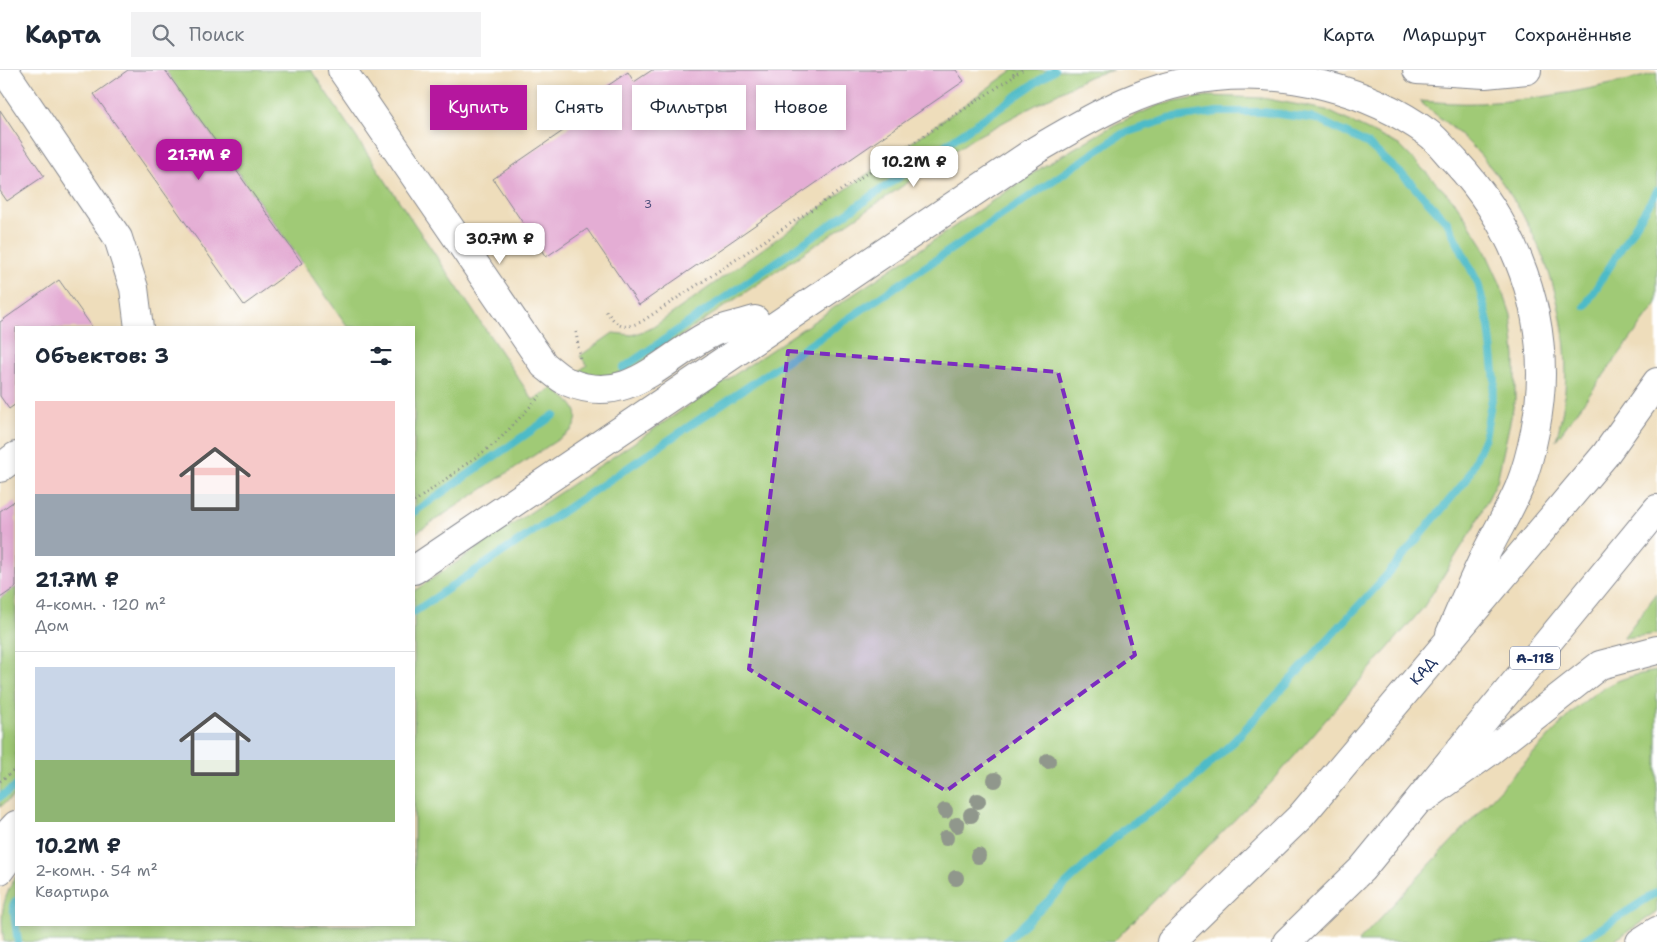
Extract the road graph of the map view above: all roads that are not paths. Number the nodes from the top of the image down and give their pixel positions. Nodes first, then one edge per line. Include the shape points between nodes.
1 (4, 70) edge
2 (342, 70) edge
3 (1169, 70) edge
4 (1417, 70) edge
5 (1527, 70) edge
6 (755, 320) junction
7 (139, 326) edge
8 (1657, 382) edge
9 (15, 457) edge
10 (0, 468) edge
11 (1657, 509) edge
12 (415, 551) edge
13 (415, 569) edge
14 (1446, 643) junction
15 (1657, 650) edge
16 (1413, 806) junction
17 (15, 826) edge
18 (0, 842) edge
19 (15, 849) edge
20 (0, 870) edge
21 (1657, 930) edge
22 (1171, 942) edge
23 (1287, 942) edge
24 (1640, 942) edge

1 - 7 main road via 118,238 134,288
2 - 6 main road via 544,365 567,382 594,390 634,383 709,334
3 - 6 main road via 1097,97 1027,138
4 - 5 main road via 1485,74
6 - 12 main road
8 - 14 main road, КАД via 1604,455
9 - 10 main road
11 - 16 main road, А-118
13 - 14 main road via 1036,150 1106,108 1166,86 1216,76 1269,76 1334,86 1380,105 1429,134 1475,183 1513,244 1534,304 1541,373 1536,424 1519,487
14 - 22 main road, КАД via 1301,816
15 - 16 main road via 1600,665 1489,752
16 - 23 main road, А-118 via 1362,870
17 - 18 main road
19 - 20 main road
21 - 24 main road

